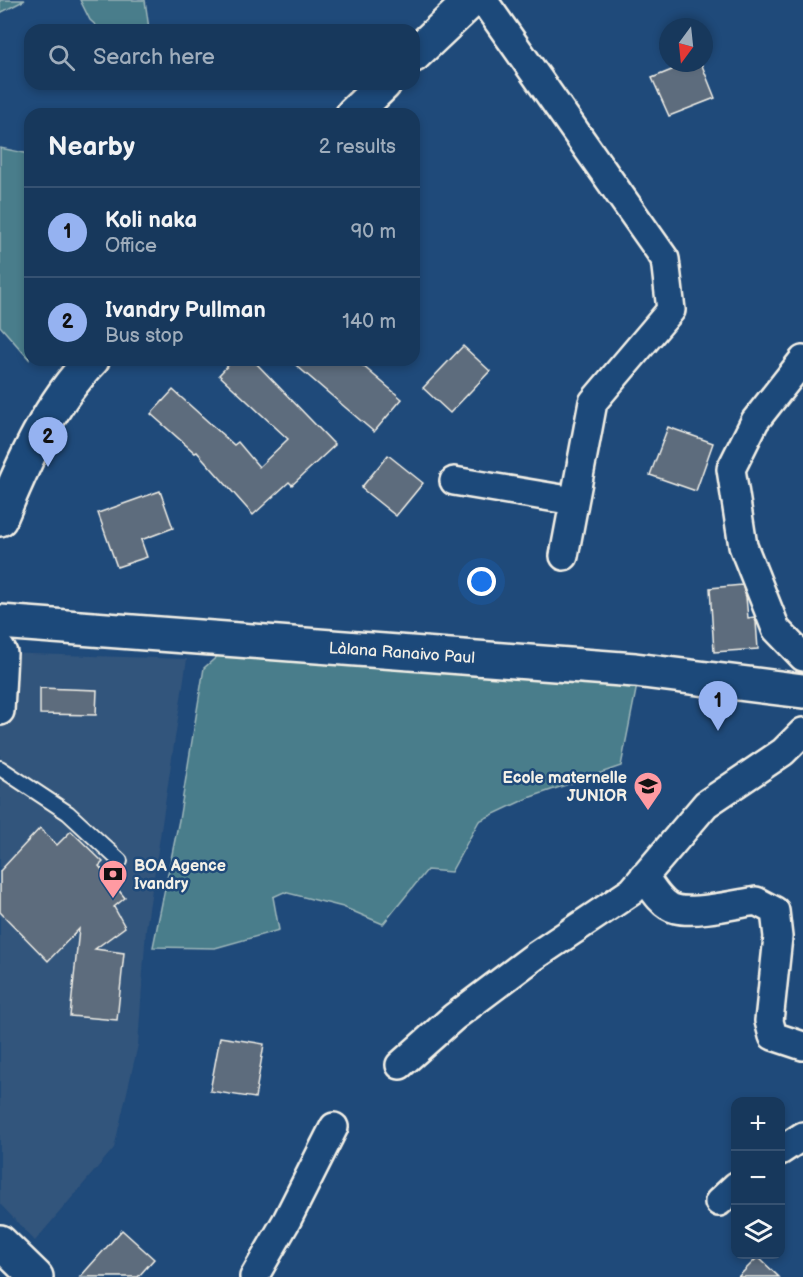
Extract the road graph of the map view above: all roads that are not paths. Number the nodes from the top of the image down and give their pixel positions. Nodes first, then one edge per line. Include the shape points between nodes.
1 (472, 0) edge
2 (483, 0) edge
3 (420, 49) edge
4 (378, 90) edge
5 (359, 108) edge
6 (803, 360) edge
7 (86, 366) edge
8 (454, 481) dead end
9 (574, 501) junction
10 (0, 519) edge
11 (564, 556) dead end
12 (0, 622) edge
13 (0, 648) edge
14 (803, 657) edge
15 (803, 691) edge
16 (0, 711) edge
17 (803, 732) edge
18 (0, 768) edge
19 (120, 861) dead end
20 (644, 876) junction
21 (803, 1046) edge
22 (400, 1065) dead end
23 (334, 1127) dead end
24 (803, 1136) edge
25 (785, 1148) edge
26 (0, 1242) edge
27 (31, 1276) edge
28 (254, 1277) edge

1 - 3 street
2 - 9 street via 664,259 671,310 593,402
4 - 5 street
6 - 14 street via 755,421 730,469 743,546 776,629
7 - 10 street via 71,381 27,454
8 - 9 street
9 - 11 street
12 - 15 street, Làlana Ranaivo Paul via 634,670
13 - 16 street
17 - 20 street via 783,752 706,804
18 - 19 lane via 68,813
20 - 21 street via 658,897 676,909 710,909 756,901 775,911 778,937 769,1021 773,1036
20 - 22 street via 632,891 454,1017
23 - 28 street
24 - 25 street
26 - 27 street

